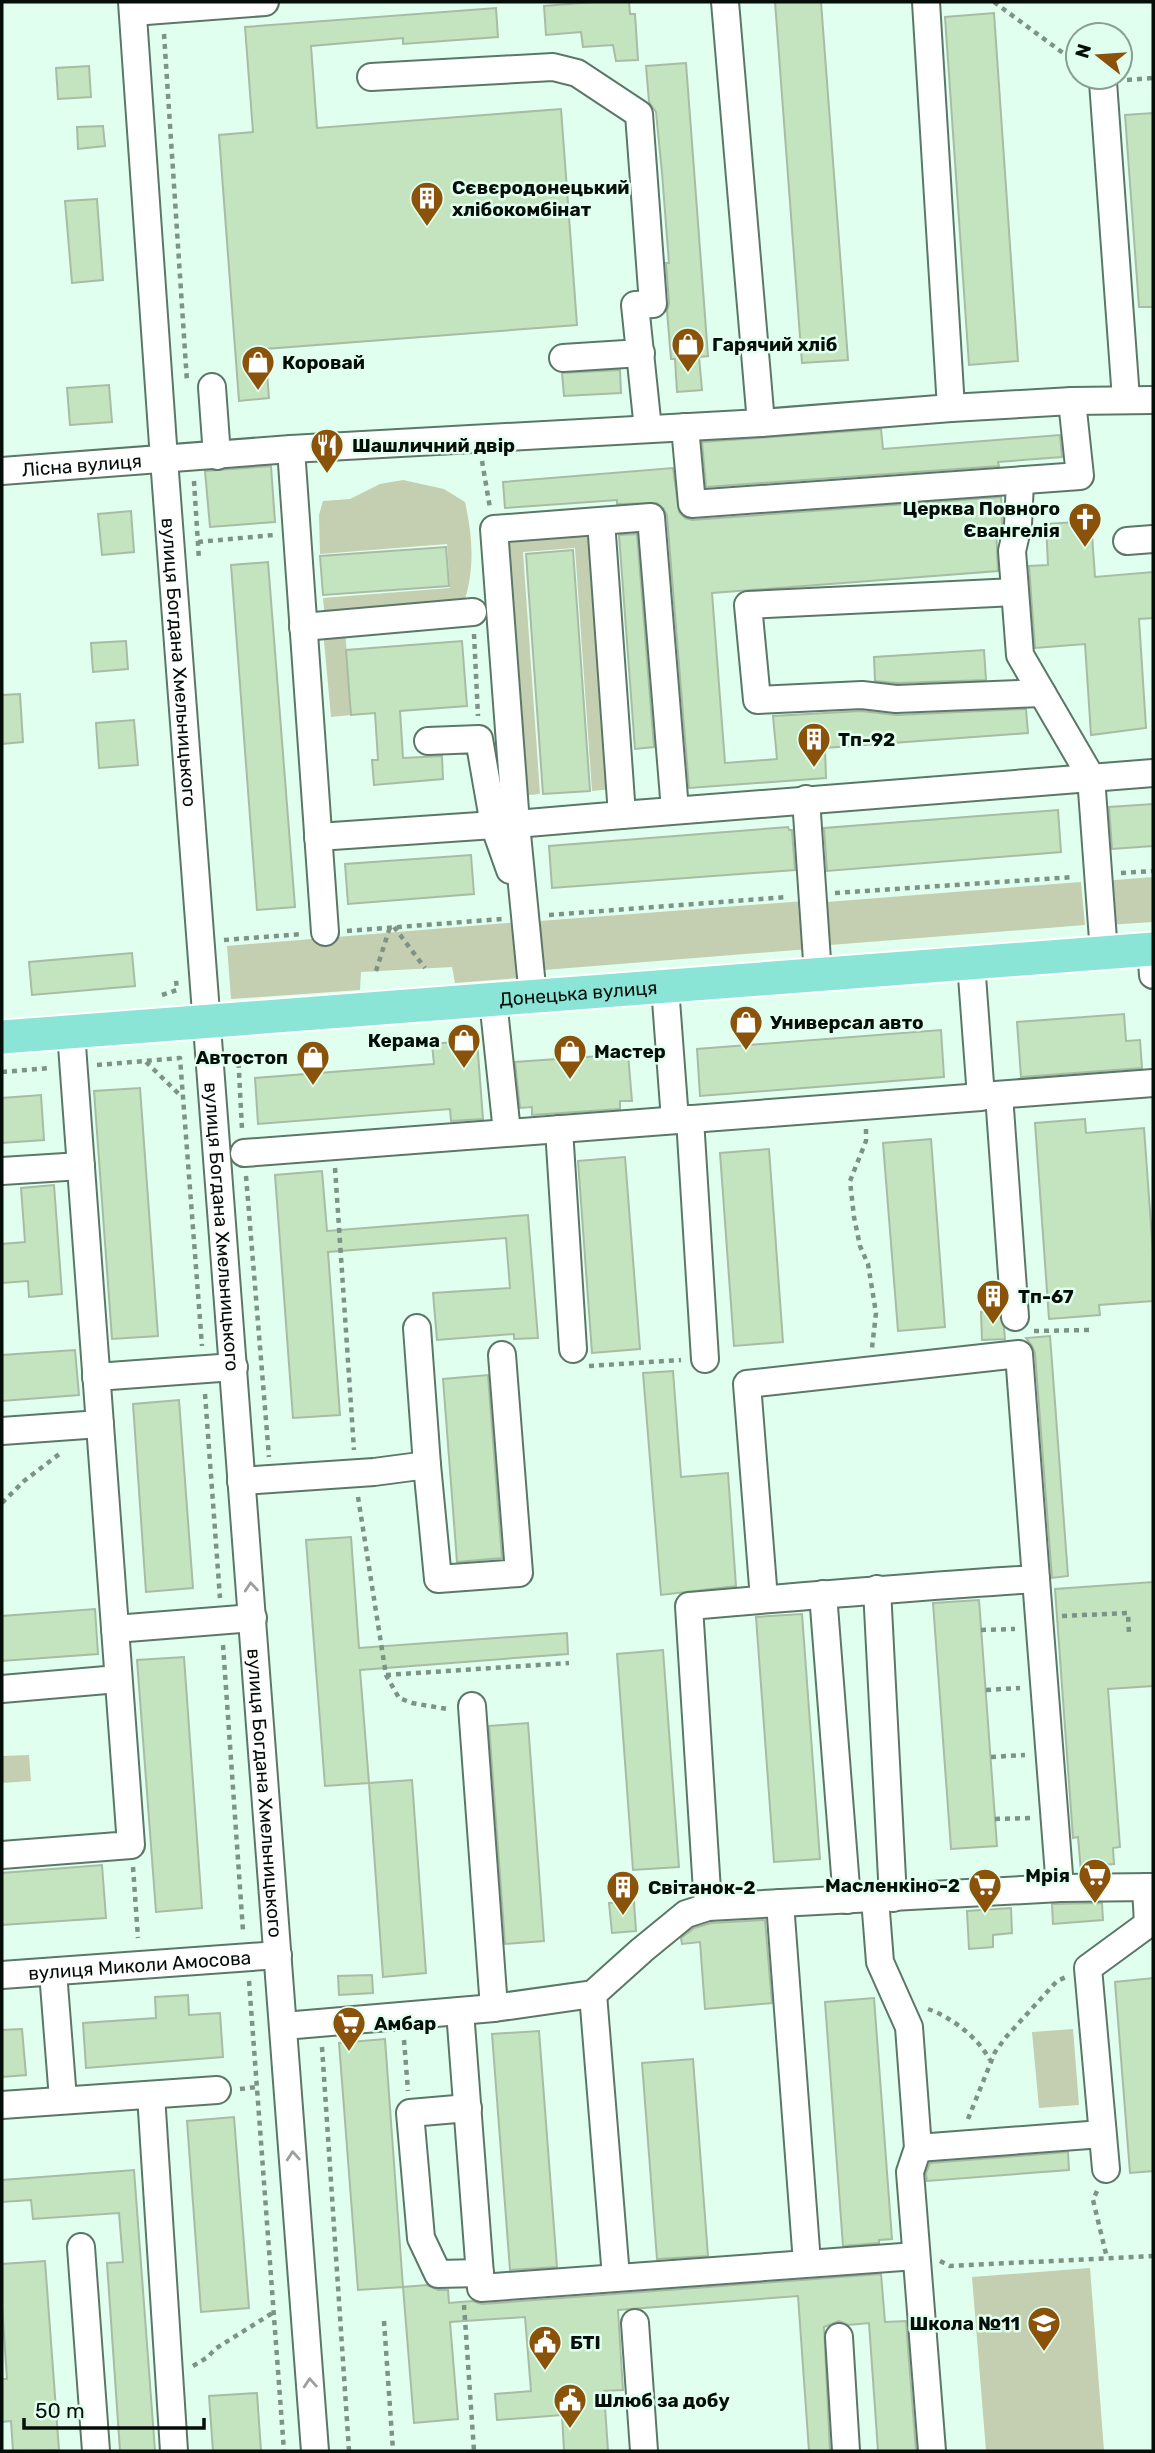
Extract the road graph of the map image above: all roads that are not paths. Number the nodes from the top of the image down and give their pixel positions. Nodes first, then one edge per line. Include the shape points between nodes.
1 (265, 2) edge
2 (725, 2) edge
3 (926, 2) edge
4 (133, 7) edge
5 (371, 77) dead end
6 (1103, 91) edge
7 (641, 353) junction
8 (563, 358) dead end
9 (212, 387) dead end
10 (1126, 399) junction
11 (1153, 400) edge
12 (1072, 401) junction
13 (951, 408) junction
14 (761, 423) junction
15 (685, 427) junction
16 (648, 429) junction
17 (291, 449) junction
18 (217, 456) junction
19 (164, 458) junction
20 (2, 471) edge
21 (1020, 482) junction
22 (601, 521) junction
23 (1153, 539) edge
24 (1127, 541) dead end
25 (1015, 592) junction
26 (473, 612) road end
27 (303, 627) junction
28 (1042, 693) junction
29 (428, 741) dead end
30 (1153, 772) edge
31 (1091, 777) junction
32 (806, 799) junction
33 (675, 810) junction
34 (622, 815) junction
35 (505, 825) junction
36 (318, 837) junction
37 (325, 932) road end
38 (1104, 953) junction
39 (1153, 958) edge
40 (971, 963) junction
41 (818, 975) junction
42 (665, 987) junction
43 (533, 997) junction
44 (493, 1000) junction
45 (208, 1022) junction
46 (71, 1032) junction
47 (2, 1037) edge
48 (1153, 1083) edge
49 (990, 1096) junction
50 (682, 1119) junction
51 (559, 1129) junction
52 (507, 1132) junction
53 (244, 1153) road end
54 (81, 1166) junction
55 (2, 1171) edge
56 (1016, 1317) road end
57 (417, 1328) dead end
58 (573, 1349) road end
59 (502, 1355) dead end
60 (705, 1359) road end
61 (234, 1367) junction
62 (96, 1377) junction
63 (100, 1424) junction
64 (2, 1431) edge
65 (427, 1465) junction
66 (241, 1481) junction
67 (1036, 1578) junction
68 (877, 1589) junction
69 (824, 1594) junction
70 (764, 1600) junction
71 (253, 1618) junction
72 (115, 1629) junction
73 (118, 1679) junction
74 (2, 1689) edge
75 (472, 1706) road end
76 (2, 1855) edge
77 (1149, 1887) edge
78 (1060, 1888) junction
79 (884, 1898) junction
80 (847, 1900) junction
81 (780, 1903) junction
82 (708, 1907) junction
83 (278, 1955) junction
84 (53, 1972) junction
85 (2, 1975) edge
86 (593, 1994) junction
87 (494, 2008) junction
88 (460, 2011) junction
89 (284, 2026) junction
90 (216, 2090) dead end
91 (150, 2095) junction
92 (63, 2099) junction
93 (2, 2105) edge
94 (468, 2108) junction
95 (1102, 2134) junction
96 (918, 2147) junction
97 (1105, 2169) road end
98 (81, 2247) dead end
99 (916, 2256) junction
100 (807, 2263) junction
101 (471, 2273) junction
102 (616, 2277) junction
103 (635, 2323) dead end
104 (839, 2337) dead end
105 (96, 2451) edge
106 (174, 2451) edge
107 (316, 2451) edge
108 (645, 2451) edge
109 (846, 2451) edge
110 (932, 2451) edge

1 - 4 street
2 - 14 street
3 - 13 street
4 - 19 street, вулиця Богдана Хмельницького
5 - 7 street via 554,67 577,73 639,114 653,304 635,305
6 - 10 street
7 - 8 street
7 - 16 street
9 - 18 street
10 - 11 street, Лісна вулиця
10 - 12 street, Лісна вулиця
12 - 13 street, Лісна вулиця
12 - 21 street via 1080,476
13 - 14 street, Лісна вулиця
14 - 15 street, Лісна вулиця
15 - 16 street, Лісна вулиця
15 - 21 street via 692,504
16 - 17 street, Лісна вулиця
17 - 18 street, Лісна вулиця
17 - 27 street
18 - 19 street, Лісна вулиця
19 - 20 street, Лісна вулиця
19 - 45 street, вулиця Богдана Хмельницького
21 - 25 street via 1012,551
22 - 33 street via 652,517
22 - 34 street
22 - 35 street via 494,529
23 - 24 street
25 - 28 street via 1020,655
25 - 28 street via 748,605 757,700
26 - 27 street
27 - 36 street
28 - 31 street
29 - 35 street via 479,739
30 - 31 street
31 - 32 street
31 - 38 street
32 - 33 street
32 - 41 street
33 - 34 street
34 - 35 street
35 - 36 street
35 - 43 street via 524,905
36 - 37 street
38 - 39 main road, Донецька вулиця
38 - 40 main road, Донецька вулиця
40 - 41 main road, Донецька вулиця
40 - 49 street
41 - 42 main road, Донецька вулиця
42 - 43 main road, Донецька вулиця
42 - 50 street
43 - 44 main road, Донецька вулиця
44 - 45 main road, Донецька вулиця
44 - 52 street
45 - 46 main road, Донецька вулиця
45 - 61 street, вулиця Богдана Хмельницького
46 - 47 main road, Донецька вулиця
46 - 54 street
48 - 49 street
49 - 50 street
49 - 56 street
50 - 51 street
50 - 60 street
51 - 52 street
51 - 58 street
52 - 53 street
54 - 55 street
54 - 62 street
57 - 65 street
59 - 65 street via 519,1573 438,1579
61 - 62 street
61 - 66 street, вулиця Богдана Хмельницького
62 - 63 street
63 - 64 street
63 - 72 street
65 - 66 street
71 -> 66 street, вулиця Богдана Хмельницького
67 - 68 street
67 - 70 street via 1019,1354 747,1384
67 - 78 street
68 - 69 street
68 - 79 street
69 - 70 street
69 - 80 street
70 - 82 street via 689,1606
71 - 72 street
71 - 83 street, вулиця Богдана Хмельницького
72 - 73 street
73 - 74 street
73 - 76 street via 131,1845
75 - 87 street
77 - 78 street
77 - 95 street via 1148,1924 1088,1968
78 - 79 street
79 - 80 street
79 - 96 street via 880,1962 909,2027
80 - 81 street
81 - 82 street
81 - 100 street
82 - 86 street via 686,1914
83 - 84 street, вулиця Миколи Амосова
83 - 89 street, вулиця Богдана Хмельницького
84 - 85 street, вулиця Миколи Амосова
84 - 92 street
86 - 87 street
86 - 102 street
87 - 88 street
88 - 89 street
88 - 94 street
107 -> 89 street, вулиця Богдана Хмельницького
90 - 91 street
91 - 92 street
91 - 106 street
92 - 93 street
94 - 101 street
94 - 101 street via 410,2113 421,2238 438,2274
95 - 96 street
95 - 97 street
96 - 99 street via 910,2172
98 - 105 street
99 - 100 street
99 - 110 street
100 - 102 street
101 - 102 street via 481,2288
103 - 108 street
104 - 109 street

